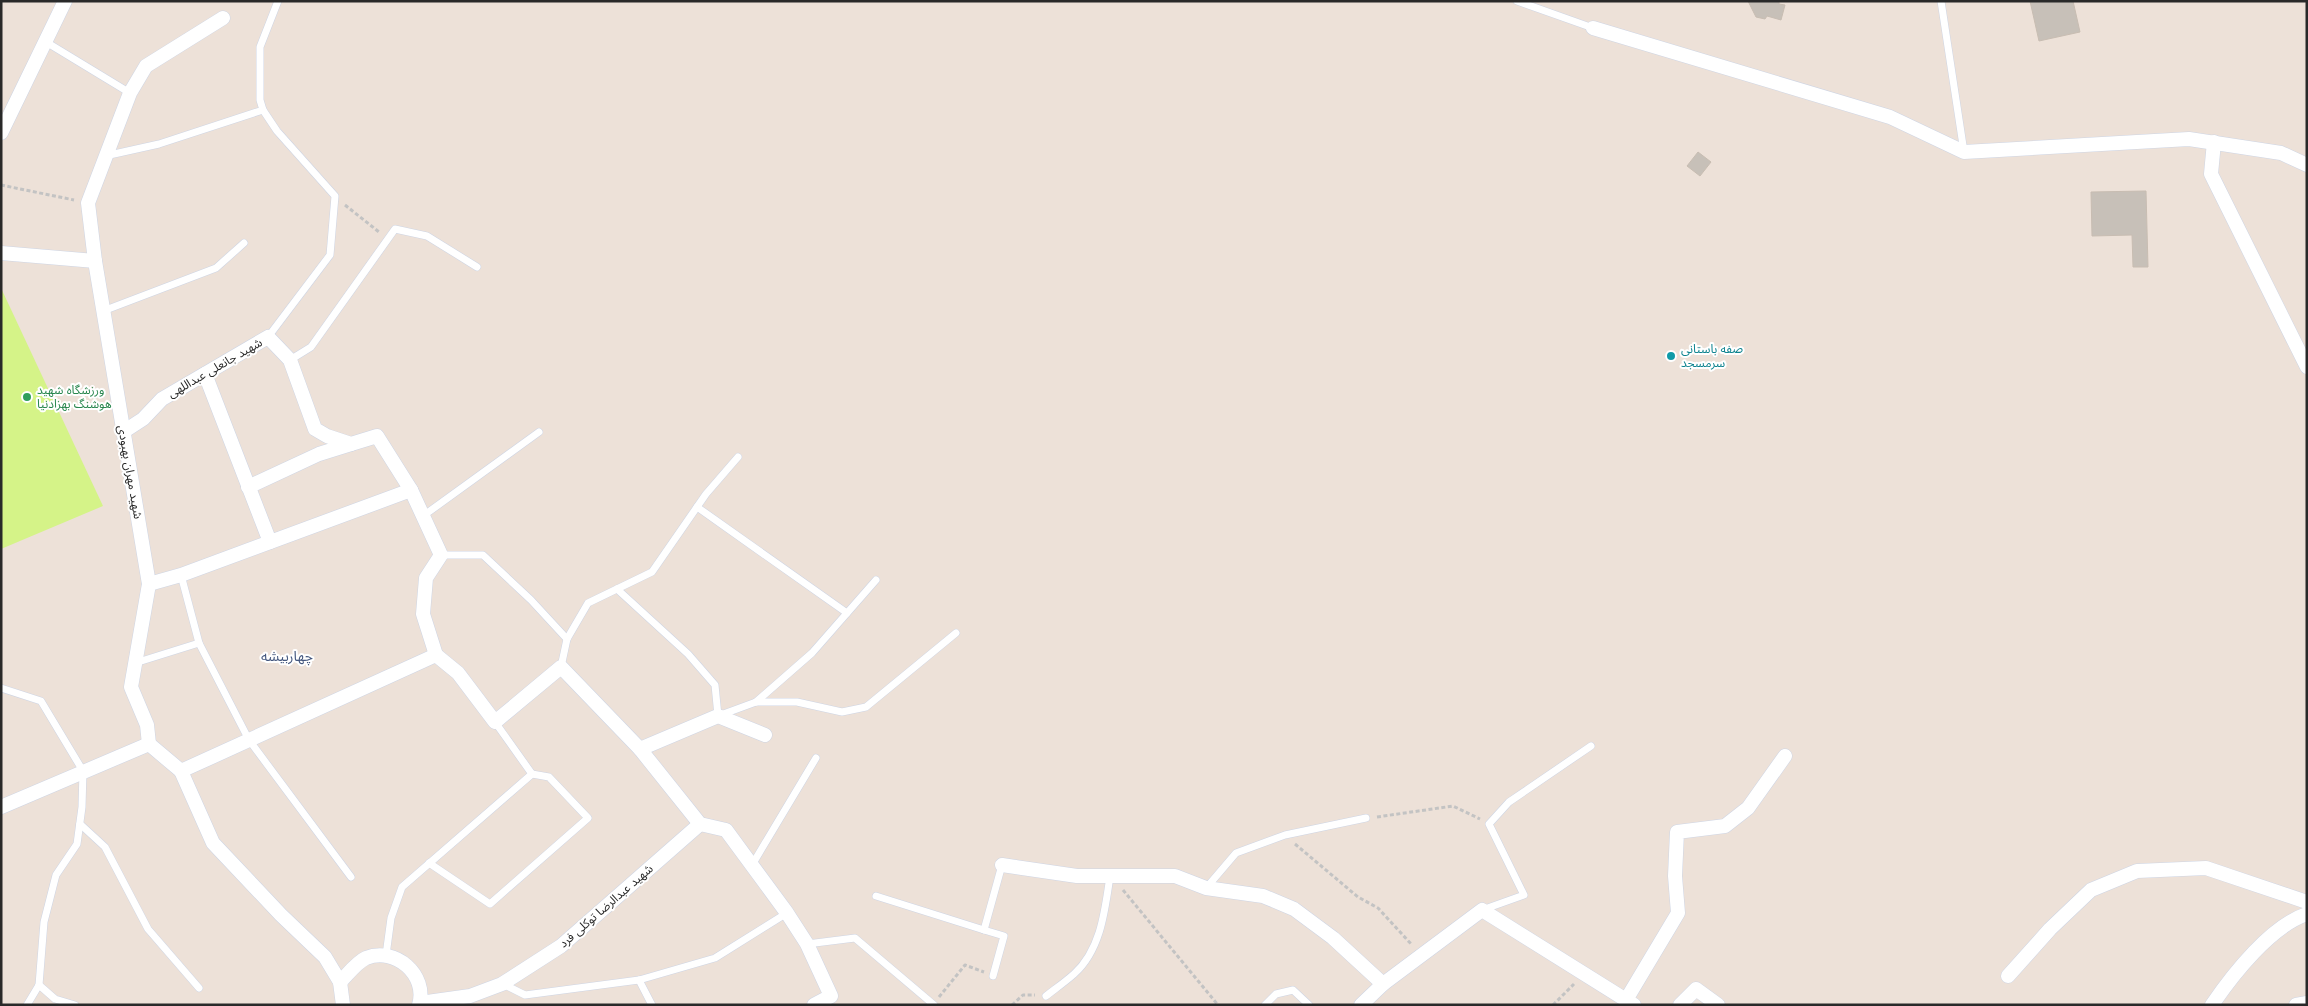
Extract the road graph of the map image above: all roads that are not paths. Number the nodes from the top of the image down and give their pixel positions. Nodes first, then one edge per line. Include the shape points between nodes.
1 (65, 1) edge
2 (278, 1) edge
3 (1518, 1) edge
4 (1941, 1) edge
5 (223, 18) dead end
6 (1593, 28) joint
7 (46, 42) junction
8 (130, 93) junction
9 (263, 110) junction
10 (1, 133) edge
11 (2214, 142) junction
12 (1964, 152) junction
13 (104, 156) junction
14 (2307, 165) edge
15 (244, 242) dead end
16 (1, 253) edge
17 (95, 261) junction
18 (477, 267) dead end
19 (103, 311) junction
20 (268, 337) junction
21 (290, 360) junction
22 (2307, 367) edge
23 (205, 374) junction
24 (123, 432) junction
25 (538, 432) dead end
26 (351, 444) junction
27 (738, 457) dead end
28 (248, 487) junction
29 (411, 490) junction
30 (697, 507) junction
31 (423, 516) junction
32 (270, 542) junction
33 (441, 555) junction
34 (181, 575) junction
35 (876, 580) dead end
36 (149, 584) junction
37 (617, 589) junction
38 (847, 613) junction
39 (956, 634) dead end
40 (567, 639) junction
41 (199, 644) junction
42 (436, 654) junction
43 (135, 663) junction
44 (560, 667) junction
45 (1, 688) edge
46 (756, 702) junction
47 (718, 716) junction
48 (495, 722) junction
49 (765, 735) dead end
50 (249, 740) junction
51 (149, 744) junction
52 (1591, 746) dead end
53 (640, 749) junction
54 (1785, 756) dead end
55 (816, 758) dead end
56 (83, 771) junction
57 (181, 771) junction
58 (532, 774) junction
59 (1, 807) edge
60 (1366, 818) road end
61 (80, 824) junction
62 (700, 824) junction
63 (429, 863) junction
64 (1002, 864) joint
65 (752, 865) junction
66 (1110, 876) junction
67 (351, 877) dead end
68 (1206, 888) junction
69 (876, 896) dead end
70 (2307, 902) edge
71 (1482, 910) junction
72 (787, 913) junction
73 (2307, 914) edge
74 (984, 930) junction
75 (807, 944) junction
76 (386, 955) junction
77 (993, 976) road end
78 (2008, 976) dead end
79 (639, 980) junction
80 (340, 982) junction
81 (502, 984) junction
82 (1383, 984) junction
83 (39, 985) junction
84 (199, 988) dead end
85 (1046, 996) road end
86 (472, 1000) edge
87 (1630, 1003) edge
88 (2307, 1003) edge
89 (419, 1004) edge
90 (934, 1004) edge
91 (27, 1005) edge
92 (76, 1005) edge
93 (343, 1005) edge
94 (652, 1005) edge
95 (814, 1005) edge
96 (1265, 1005) edge
97 (1309, 1005) edge
98 (1361, 1005) edge
99 (1680, 1005) edge
100 (1718, 1005) edge
101 (2212, 1005) edge
102 (2296, 1005) edge

1 - 7 street
2 - 9 lane via 260,47 260,100
3 - 6 lane
4 - 12 lane
5 - 8 street via 146,66
6 - 12 street via 1890,117
7 - 8 lane
7 - 10 street
8 - 13 street
9 - 13 lane via 158,144
9 - 20 lane via 277,131 335,196 330,255
11 - 12 street via 2189,139
11 - 14 street via 2281,153
11 - 22 street via 2211,174
13 - 17 street, شهید مهران بهبودی via 88,203
15 - 19 lane via 216,268
16 - 17 street
17 - 19 street, شهید مهران بهبودی
18 - 21 lane via 427,236 395,229 311,347
19 - 24 street, شهید مهران بهبودی
20 - 21 street, شهید جانعلی عبداللهی
20 - 23 street, شهید جانعلی عبداللهی
21 - 26 street, شهید جانعلی عبداللهی via 315,428
23 - 24 street, شهید جانعلی عبداللهی via 162,399 143,419
23 - 28 street
24 - 36 street, شهید مهران بهبودی
25 - 31 lane
26 - 28 street via 319,454
26 - 29 street via 377,436
27 - 30 lane
28 - 32 street
29 - 31 street
29 - 32 street
30 - 37 lane via 652,572
30 - 38 lane
31 - 33 street
32 - 34 street
33 - 40 lane via 483,555
33 - 42 street via 426,578 423,614
34 - 36 street
34 - 41 lane
35 - 38 lane
36 - 43 street, شهید مهران بهبودی
37 - 40 lane via 588,602
37 - 47 lane via 688,654 715,685
38 - 46 lane via 812,653
39 - 46 lane via 866,707 842,712 797,702
40 - 44 lane
41 - 43 lane
41 - 50 lane
42 - 48 street via 458,673
42 - 50 street
43 - 51 street, شهید مهران بهبودی via 131,687 147,725
44 - 48 street
44 - 53 street
45 - 56 lane via 41,701
46 - 47 lane
47 - 49 street
47 - 53 street
48 - 58 lane
50 - 57 street
50 - 67 lane
51 - 56 street
51 - 57 street
52 - 71 lane via 1509,802 1489,824 1524,895
53 - 62 street
54 - 87 street via 1748,808 1725,826 1677,832 1675,876 1678,913
55 - 65 lane
56 - 59 street
56 - 61 lane
57 - 80 street via 213,843 325,957
58 - 63 lane
58 - 63 lane via 549,778 588,818 490,904
60 - 68 lane via 1285,835 1236,853
61 - 83 lane via 77,844 56,875 44,922
61 - 84 lane via 106,846 148,929
62 - 65 street via 726,830
62 - 81 street, شهید عبدالرضا توکلی فرد via 561,946
63 - 76 lane via 402,886 391,918
64 - 66 street via 1077,876
64 - 74 lane
65 - 72 street
66 - 68 street via 1175,876
66 - 85 lane via 1103,921 1094,947 1076,973
68 - 82 street via 1263,896 1294,909 1333,938
69 - 74 lane
70 - 78 street via 2206,868 2137,871 2091,890
71 - 82 street
71 - 87 street
72 - 75 street
72 - 79 lane via 716,958
73 - 101 street via 2290,920 2234,973
74 - 77 lane via 1004,936
75 - 90 lane via 855,938
75 - 95 street via 830,996
76 - 80 street via 366,958
76 - 89 street via 401,960 414,972 420,987
79 - 81 lane via 525,995
79 - 94 lane
80 - 93 street
81 - 86 street, شهید عبدالرضا توکلی فرد
82 - 98 street
83 - 91 lane
83 - 92 lane via 55,999
86 - 89 street, شهید عبدالرضا توکلی فرد
88 - 102 street
96 - 97 lane via 1276,994 1293,990
99 - 100 street via 1696,989

